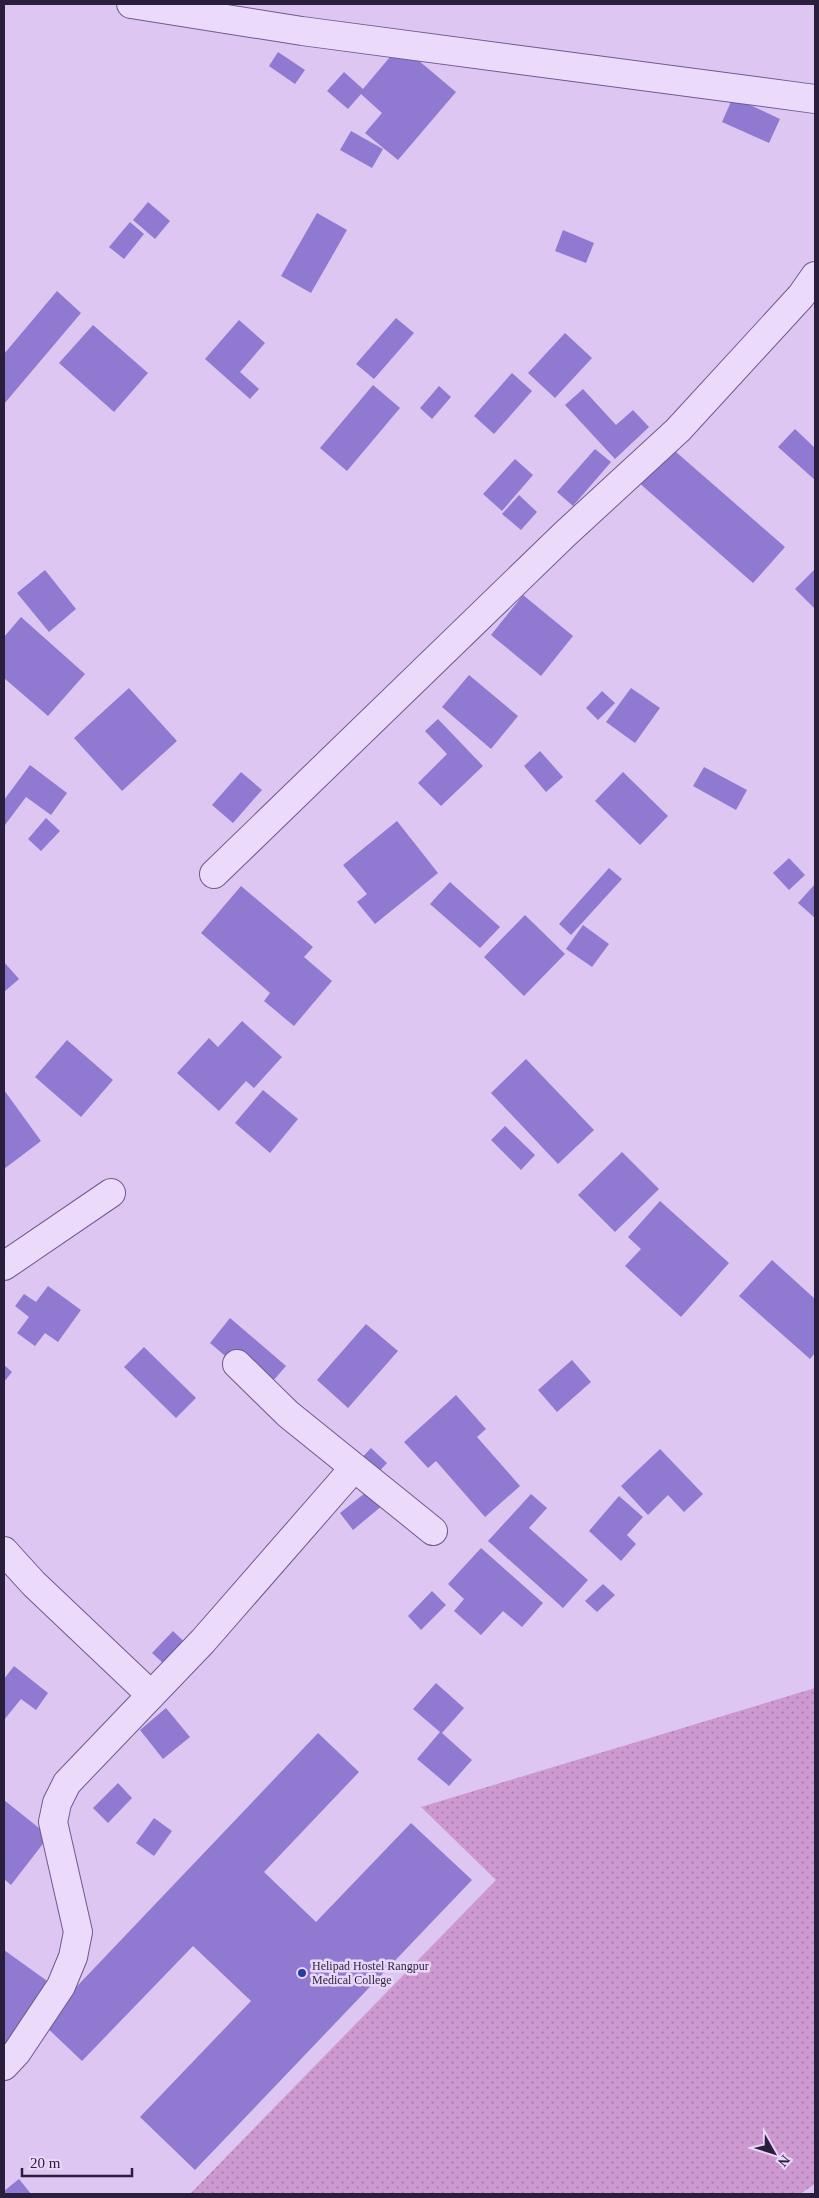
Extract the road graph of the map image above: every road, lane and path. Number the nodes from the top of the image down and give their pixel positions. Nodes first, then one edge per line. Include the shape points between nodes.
1 (131, 4) edge
2 (815, 99) edge
3 (815, 276) edge
4 (214, 874) dead end
5 (111, 1193) dead end
6 (4, 1266) edge
7 (237, 1364) dead end
8 (354, 1468) junction
9 (433, 1531) dead end
10 (4, 1551) edge
11 (151, 1695) junction
12 (4, 2066) edge

1 - 2 street via 302,31
3 - 4 street via 801,296 678,430 565,534
5 - 6 street
7 - 8 street via 288,1414
8 - 9 street
8 - 11 street via 203,1641
10 - 11 street via 34,1584
11 - 12 street via 67,1783 57,1803 53,1822 78,1932 73,1957 61,1986

